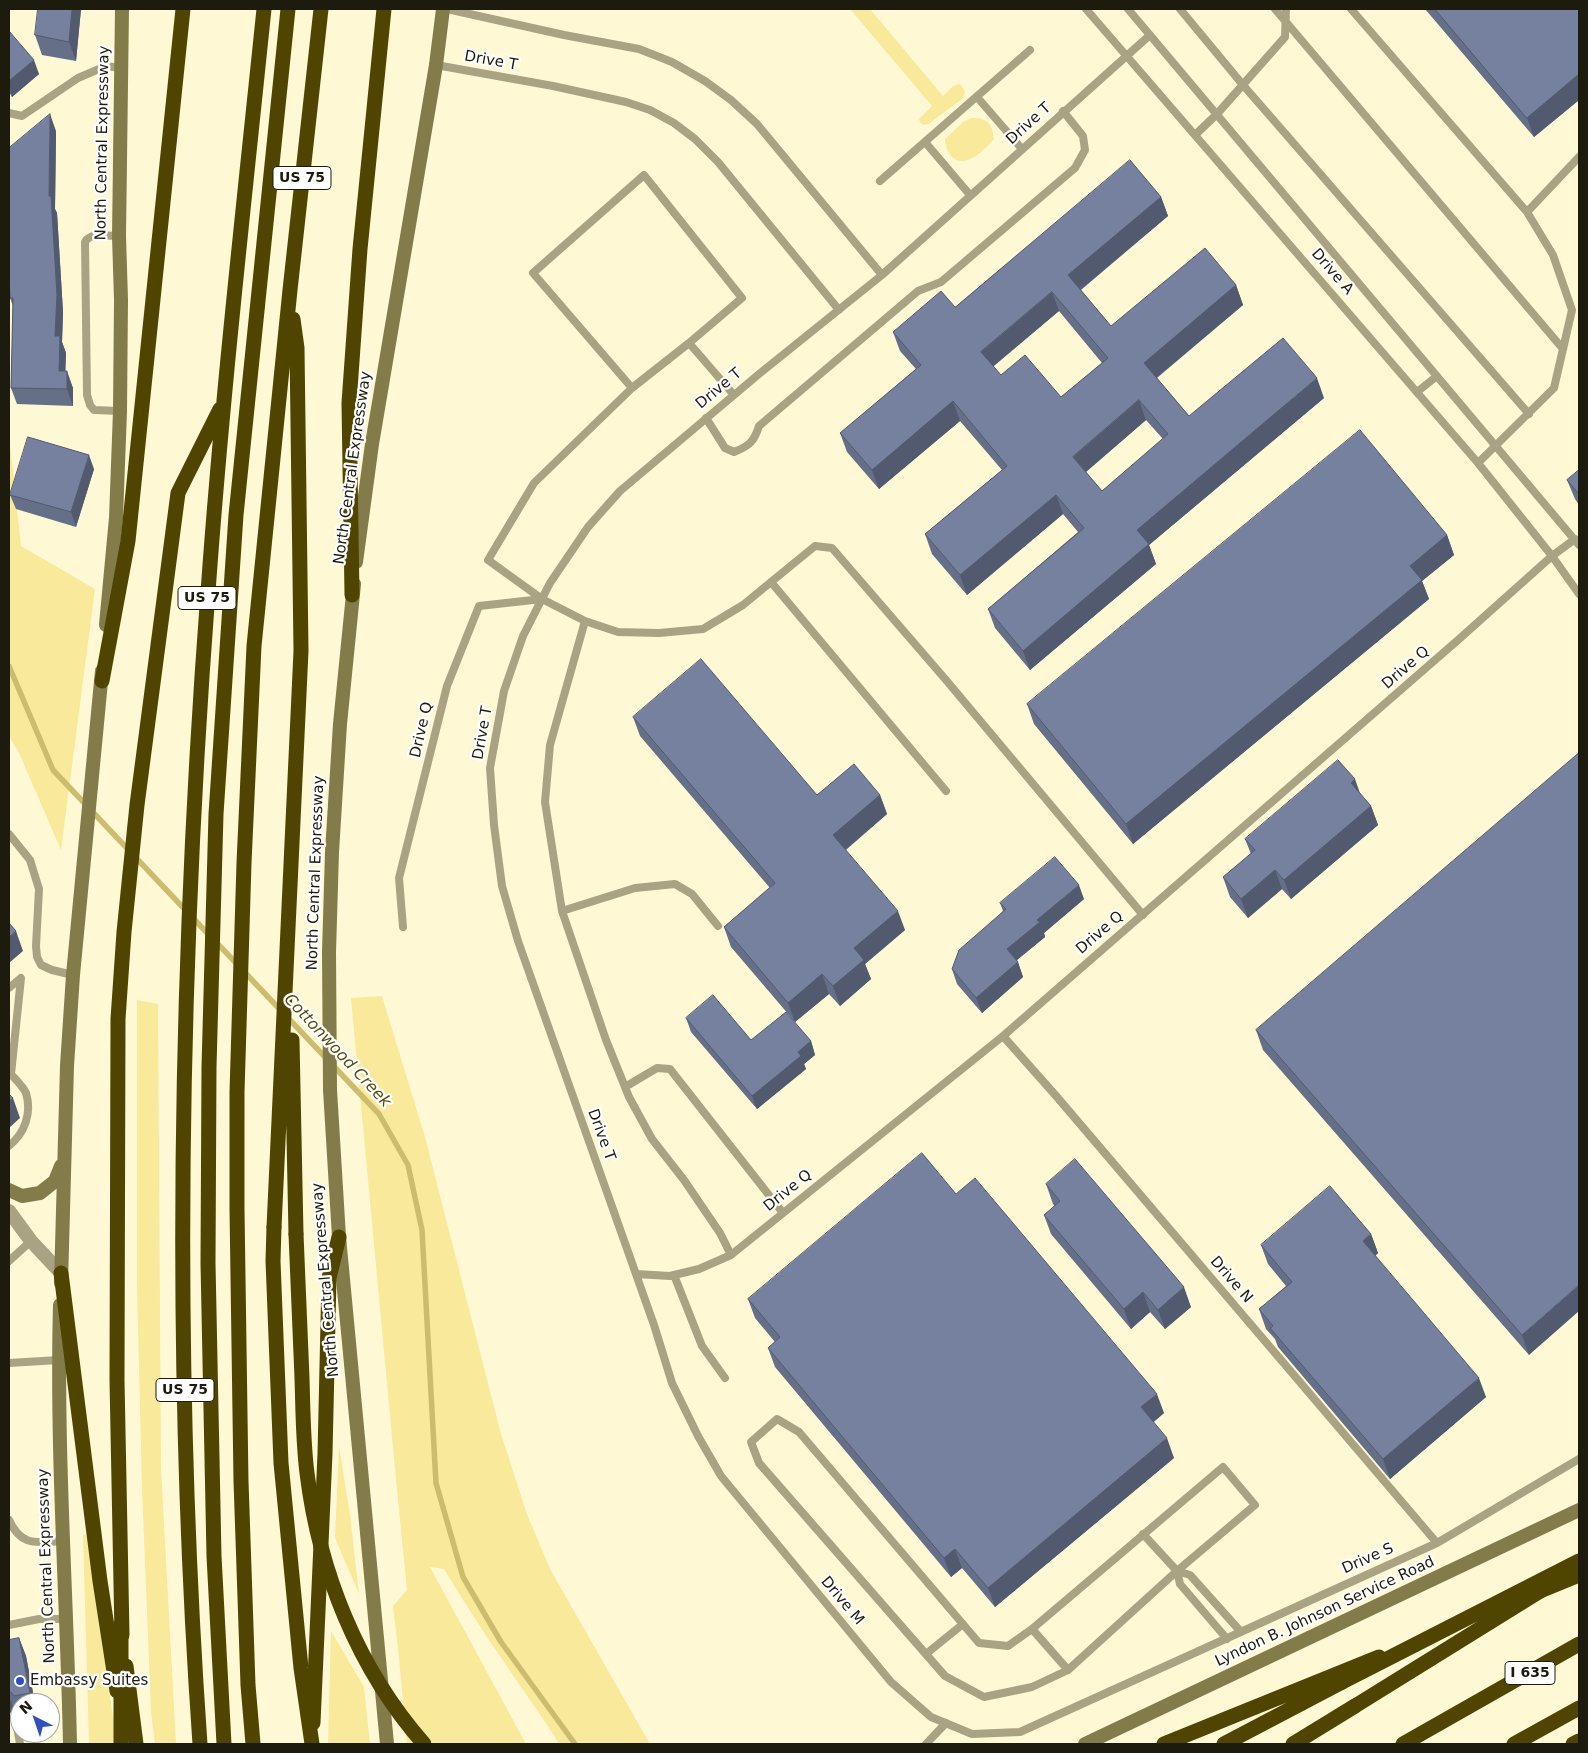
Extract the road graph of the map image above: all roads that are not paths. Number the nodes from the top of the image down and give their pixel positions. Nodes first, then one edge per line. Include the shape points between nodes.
1 (122, 9) edge
2 (183, 9) edge
3 (264, 9) edge
4 (288, 9) edge
5 (321, 9) edge
6 (384, 9) edge
7 (445, 9) edge
8 (1086, 9) edge
9 (1128, 9) edge
10 (1180, 9) edge
11 (1275, 9) edge
12 (1286, 9) edge
13 (1351, 9) edge
14 (1286, 21) junction
15 (1150, 35) junction
16 (1030, 50) dead end
17 (1126, 55) junction
18 (436, 65) junction
19 (121, 68) junction
20 (1243, 85) junction
21 (977, 97) junction
22 (1063, 111) junction
23 (9, 113) edge
24 (1217, 114) junction
25 (1195, 135) junction
26 (925, 142) junction
27 (1022, 149) junction
28 (1579, 157) edge
29 (880, 181) dead end
30 (970, 195) junction
31 (1527, 212) junction
32 (119, 236) junction
33 (882, 275) junction
34 (290, 290) junction
35 (839, 310) junction
36 (689, 343) junction
37 (1563, 349) junction
38 (1437, 376) junction
39 (632, 388) junction
40 (1417, 392) junction
41 (734, 395) junction
42 (224, 401) junction
43 (120, 411) junction
44 (1529, 414) junction
45 (706, 418) junction
46 (1496, 446) junction
47 (1478, 463) junction
48 (1577, 542) edge
49 (1552, 556) junction
50 (771, 582) junction
51 (1579, 594) edge
52 (352, 595) junction
53 (542, 600) junction
54 (585, 621) junction
55 (102, 681) junction
56 (946, 791) dead end
57 (9, 834) edge
58 (290, 911) junction
59 (562, 911) junction
60 (1142, 915) junction
61 (718, 926) dead end
62 (404, 927) dead end
63 (73, 975) junction
64 (9, 988) edge
65 (1003, 1036) junction
66 (10, 1073) edge
67 (625, 1087) junction
68 (9, 1146) edge
69 (64, 1159) junction
70 (9, 1190) edge
71 (9, 1211) edge
72 (783, 1213) junction
73 (339, 1237) junction
74 (31, 1241) junction
75 (731, 1255) junction
76 (10, 1258) edge
77 (61, 1273) junction
78 (636, 1274) junction
79 (674, 1275) junction
80 (59, 1360) junction
81 (9, 1362) edge
82 (725, 1378) dead end
83 (1579, 1459) edge
84 (1576, 1513) edge
85 (9, 1520) edge
86 (1143, 1534) junction
87 (63, 1541) junction
88 (1437, 1543) junction
89 (1579, 1561) edge
90 (1579, 1567) edge
91 (1177, 1571) junction
92 (1579, 1575) edge
93 (66, 1619) junction
94 (121, 1624) junction
95 (963, 1624) junction
96 (9, 1625) edge
97 (1032, 1629) junction
98 (1241, 1632) junction
99 (1227, 1639) junction
100 (1579, 1644) edge
101 (926, 1654) junction
102 (1160, 1669) joint
103 (1068, 1670) junction
104 (1579, 1708) edge
105 (946, 1723) junction
106 (1579, 1741) edge
107 (70, 1744) edge
108 (121, 1744) edge
109 (125, 1744) edge
110 (136, 1744) edge
111 (200, 1744) edge
112 (224, 1744) edge
113 (253, 1744) edge
114 (312, 1744) edge
115 (387, 1744) edge
116 (424, 1744) edge
117 (926, 1744) edge
118 (1085, 1744) edge
119 (1164, 1744) edge
120 (1224, 1744) edge
121 (1293, 1744) edge
122 (1403, 1744) edge
123 (1514, 1744) edge
124 (1573, 1744) edge

1 - 19 main road, North Central Expressway
2 - 55 highway via 128,541
3 - 42 highway, US 75
4 - 112 highway via 236,515 215,824 208,1067 208,1263 214,1556
5 - 34 highway, US 75
6 - 52 highway via 360,249 349,402
7 - 18 main road, North Central Expressway
7 - 33 lane via 639,49 672,62 705,81 757,124
8 - 17 lane, Drive A
9 - 15 lane, Drive A
10 - 20 lane
11 - 14 lane
12 - 14 lane
13 - 31 lane
14 - 20 lane via 1285,37
14 - 37 lane
15 - 17 lane, Drive T
15 - 24 lane, Drive A
16 - 21 lane
17 - 22 lane, Drive T
17 - 25 lane, Drive A
18 - 35 lane, Drive T via 626,102 674,123 718,162
18 - 52 main road, North Central Expressway via 372,444
19 - 23 lane via 106,66 78,78 22,116
19 - 32 main road, North Central Expressway
20 - 24 lane
20 - 44 lane
21 - 26 lane
21 - 27 lane
22 - 27 lane, Drive T
22 - 45 lane via 1084,136 1085,150 1076,168 941,282 918,291 759,426 749,446 734,452 725,448
24 - 25 lane
24 - 38 lane, Drive A
25 - 40 lane, Drive A
26 - 29 lane
26 - 30 lane
27 - 30 lane, Drive T
28 - 31 lane
30 - 33 lane, Drive T
31 - 37 lane via 1553,254 1572,310
32 - 43 main road, North Central Expressway
32 - 43 lane via 92,236 85,242 87,395 94,410
33 - 35 lane, Drive T
34 - 58 highway via 297,348 301,651
34 - 113 highway, US 75 via 254,646 237,1092 239,1376 248,1684
35 - 41 lane, Drive T
36 - 39 lane
36 - 39 lane via 742,298 644,175 533,273
36 - 41 lane
37 - 44 lane via 1554,388
38 - 40 lane
38 - 46 lane, Drive A
39 - 53 lane via 534,482 488,560
40 - 47 lane, Drive A
41 - 45 lane, Drive T
42 - 94 highway via 178,493 129,873 118,1029 117,1380
42 - 111 highway, US 75 via 207,596 190,891 183,1190 189,1530
43 - 55 main road, North Central Expressway via 116,518
44 - 46 lane
45 - 53 lane, Drive T via 620,491 588,527
46 - 47 lane
46 - 48 lane, Drive A
47 - 49 lane, Drive A
48 - 49 lane, Drive Q
49 - 51 lane, Drive A
49 - 60 lane, Drive Q
50 - 54 lane via 743,605 703,629 618,632
50 - 56 lane
50 - 60 lane via 815,546 832,548
52 - 73 main road, North Central Expressway via 340,724 329,952 330,1090
53 - 54 lane
53 - 62 lane, Drive Q via 479,606 447,686 399,878
53 - 78 lane, Drive T via 523,636 504,690 490,768 502,886 518,941
54 - 59 lane via 550,745 545,802
55 - 63 main road, North Central Expressway
57 - 63 lane via 30,860 39,889 37,957 41,965
58 - 114 highway, bridge via 273,1261 283,1489
58 - 116 highway, bridge via 296,1234 307,1474 323,1551 344,1613 379,1684
59 - 61 lane via 635,888 674,884 692,894
59 - 67 lane
60 - 65 lane, Drive Q
63 - 69 main road, North Central Expressway
64 - 66 lane via 21,978
65 - 72 lane, Drive Q
65 - 88 lane, Drive N
66 - 68 lane via 26,1092 28,1113 24,1128
67 - 72 lane via 657,1068 670,1069
67 - 75 lane via 652,1139 684,1180
69 - 70 main road via 55,1182 40,1193 22,1196
69 - 77 main road, North Central Expressway
71 - 74 street
72 - 75 lane, Drive Q
73 - 114 highway via 329,1278 326,1436
73 - 115 main road, North Central Expressway
74 - 76 lane
74 - 77 street
75 - 79 lane, Drive Q via 699,1269
77 - 80 main road, North Central Expressway
77 - 109 highway via 100,1581
78 - 79 lane, Drive Q
78 - 105 lane, Drive M via 672,1383 721,1476 891,1682 930,1717
79 - 82 lane via 702,1346
80 - 81 lane
80 - 87 main road, North Central Expressway
83 - 88 lane, Drive S
84 - 118 main road, Lyndon B. Johnson Service Road
85 - 87 lane via 14,1532 29,1542
86 - 91 lane
86 - 91 lane via 1223,1467 1254,1505
86 - 97 lane
87 - 93 main road, North Central Expressway
88 - 98 lane, Drive S
89 - 120 highway, bridge
90 - 121 highway, bridge
91 - 98 lane via 1190,1575
91 - 99 lane via 1180,1584
91 - 103 lane
92 - 119 highway
93 - 96 lane via 39,1619
93 - 107 main road, North Central Expressway
94 - 108 highway, bridge
94 - 110 highway, bridge
95 - 97 lane via 979,1643 1008,1646
95 - 101 lane
95 - 101 lane via 799,1432 777,1419 751,1442 759,1463
97 - 103 lane
98 - 99 lane, Drive S
99 - 102 lane, Drive S
100 - 122 highway, I 635
101 - 103 lane via 945,1676 984,1697 1032,1687
102 - 105 lane, Drive M via 1020,1732 972,1734
104 - 123 highway
105 - 117 lane
106 - 124 highway

